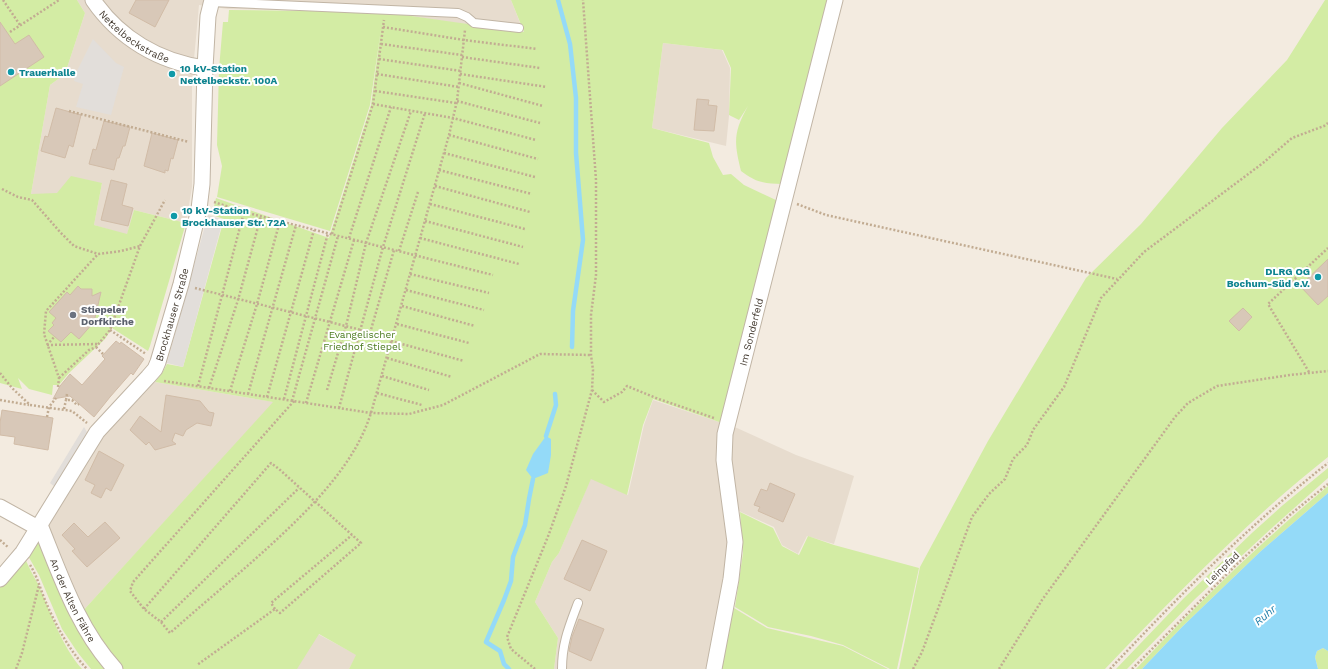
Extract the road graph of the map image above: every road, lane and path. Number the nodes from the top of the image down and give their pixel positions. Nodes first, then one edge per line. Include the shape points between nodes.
1 (3, 0) edge
2 (59, 0) edge
3 (93, 0) edge
4 (583, 0) edge
5 (835, 0) edge
6 (212, 1) edge
7 (385, 10) junction
8 (467, 17) junction
9 (20, 25) junction
10 (383, 27) junction
11 (519, 28) dead end
12 (10, 32) dead end
13 (464, 40) junction
14 (381, 44) junction
15 (538, 49) dead end
16 (462, 56) junction
17 (379, 59) junction
18 (205, 68) junction
19 (540, 68) dead end
20 (460, 72) junction
21 (377, 74) junction
22 (459, 83) junction
23 (459, 87) junction
24 (547, 87) dead end
25 (375, 91) junction
26 (457, 102) junction
27 (373, 104) junction
28 (543, 106) dead end
29 (391, 108) junction
30 (69, 111) dead end
31 (411, 111) junction
32 (425, 113) junction
33 (453, 118) junction
34 (540, 123) dead end
35 (1328, 123) edge
36 (449, 135) junction
37 (536, 140) dead end
38 (203, 146) junction
39 (444, 153) junction
40 (538, 159) dead end
41 (439, 170) junction
42 (535, 177) dead end
43 (435, 186) junction
44 (2, 189) dead end
45 (418, 192) dead end
46 (532, 194) dead end
47 (785, 197) junction
48 (165, 200) dead end
49 (430, 204) junction
50 (222, 205) dead end
51 (244, 212) junction
52 (530, 212) dead end
53 (261, 216) junction
54 (280, 221) junction
55 (425, 221) junction
56 (296, 225) junction
57 (525, 229) dead end
58 (314, 230) junction
59 (330, 234) junction
60 (338, 236) junction
61 (348, 238) junction
62 (420, 238) junction
63 (354, 240) junction
64 (366, 243) junction
65 (140, 246) junction
66 (383, 247) junction
67 (523, 247) dead end
68 (1328, 248) edge
69 (394, 250) junction
70 (399, 251) junction
71 (98, 254) junction
72 (416, 255) junction
73 (519, 264) dead end
74 (410, 274) junction
75 (493, 275) dead end
76 (1118, 280) junction
77 (406, 290) junction
78 (207, 292) dead end
79 (489, 292) dead end
80 (222, 296) junction
81 (238, 300) junction
82 (257, 304) junction
83 (402, 306) junction
84 (272, 308) junction
85 (484, 310) dead end
86 (291, 313) junction
87 (307, 317) junction
88 (315, 319) junction
89 (329, 322) junction
90 (397, 324) junction
91 (346, 326) junction
92 (474, 326) dead end
93 (110, 330) junction
94 (361, 330) junction
95 (370, 332) junction
96 (55, 336) dead end
97 (392, 340) junction
98 (469, 343) dead end
99 (99, 344) junction
100 (131, 344) dead end
101 (47, 345) junction
102 (96, 347) junction
103 (103, 354) dead end
104 (591, 355) junction
105 (387, 358) junction
106 (464, 361) dead end
107 (1328, 371) edge
108 (1309, 372) junction
109 (0, 373) edge
110 (382, 376) junction
111 (452, 377) dead end
112 (59, 378) junction
113 (148, 378) junction
114 (198, 386) junction
115 (58, 387) dead end
116 (209, 388) junction
117 (328, 390) dead end
118 (429, 390) dead end
119 (592, 390) junction
120 (230, 391) junction
121 (377, 393) junction
122 (67, 394) dead end
123 (248, 394) junction
124 (267, 397) junction
125 (56, 398) dead end
126 (284, 399) junction
127 (0, 400) edge
128 (66, 400) junction
129 (293, 401) junction
130 (306, 403) junction
131 (79, 404) dead end
132 (30, 405) junction
133 (422, 405) dead end
134 (49, 407) junction
135 (339, 408) junction
136 (64, 409) junction
137 (371, 413) junction
138 (47, 417) dead end
139 (80, 418) dead end
140 (728, 422) junction
141 (1328, 463) edge
142 (1328, 484) edge
143 (299, 488) junction
144 (315, 502) junction
145 (0, 507) edge
146 (39, 527) junction
147 (352, 535) junction
148 (19, 556) junction
149 (0, 579) edge
150 (39, 584) junction
151 (578, 603) dead end
152 (144, 609) junction
153 (275, 609) junction
154 (161, 622) junction
155 (197, 666) dead end
156 (16, 669) edge
157 (87, 669) edge
158 (115, 669) edge
159 (535, 669) edge
160 (562, 669) edge
161 (714, 669) edge
162 (913, 669) edge
163 (999, 669) edge
164 (1110, 669) edge
165 (1132, 669) edge

1 - 9 path
2 - 9 path
3 - 18 street, Nettelbeckstraße via 109,21 137,44 168,60
4 - 104 path via 596,180 596,275 591,315
5 - 47 street, Im Sonderfeld
6 - 7 lane
6 - 18 street, Brockhauser Straße via 208,16
7 - 8 lane via 458,14
7 - 10 path
8 - 11 lane via 474,23
8 - 13 path
9 - 12 path
10 - 13 path
10 - 14 path
13 - 15 path
13 - 16 path
14 - 16 path
14 - 17 path
16 - 19 path
16 - 20 path
17 - 20 path
17 - 21 path
18 - 38 street, Brockhauser Straße
20 - 22 path
20 - 24 path
21 - 23 path
21 - 25 path
22 - 23 path
22 - 28 path
23 - 26 path
25 - 26 path
25 - 27 path
26 - 33 path
26 - 34 path
27 - 29 path
27 - 59 path
29 - 31 path
29 - 61 path
30 - 38 path
31 - 32 path
31 - 64 path
32 - 33 path
32 - 66 path
33 - 36 path
33 - 37 path
35 - 76 path via 1292,138 1264,163 1144,252
36 - 39 path
36 - 40 path
38 - 113 street, Brockhauser Straße via 201,198 190,248 158,362
39 - 41 path
39 - 42 path
41 - 43 path
41 - 46 path
43 - 49 path
43 - 52 path
44 - 71 path via 18,197 32,200 74,246
45 - 70 path
47 - 76 path via 801,207 826,216
47 - 140 street, Im Sonderfeld
48 - 65 path
49 - 55 path
49 - 57 path
50 - 51 path
51 - 53 path
51 - 80 path
53 - 54 path
53 - 81 path
54 - 56 path
54 - 82 path
55 - 62 path
55 - 67 path
56 - 58 path
56 - 84 path
58 - 59 path
58 - 86 path
59 - 60 path
59 - 87 path
60 - 61 path
60 - 88 path
61 - 63 path
62 - 72 path
62 - 73 path
63 - 64 path
63 - 89 path
64 - 66 path
64 - 91 path
65 - 71 path
65 - 93 path
66 - 69 path
66 - 94 path
68 - 108 path via 1268,304
69 - 70 path
69 - 95 path
70 - 72 path
71 - 101 path via 46,312 44,334
72 - 74 path
72 - 75 path
74 - 77 path
74 - 79 path
76 - 162 path via 1101,298 1064,386 1033,430 1027,445 1013,459 1005,479 989,494 972,517 922,652
77 - 83 path
77 - 85 path
78 - 80 path
80 - 81 path
80 - 114 path
81 - 82 path
81 - 116 path
82 - 84 path
82 - 120 path
83 - 90 path
83 - 92 path
84 - 86 path
84 - 123 path
86 - 87 path
86 - 124 path
87 - 88 path
87 - 126 path
88 - 89 path
88 - 129 path
89 - 91 path
89 - 130 path
90 - 97 path
90 - 98 path
91 - 94 path
91 - 117 path
93 - 99 path
93 - 100 path
94 - 95 path
94 - 135 path
95 - 97 path
96 - 101 path
97 - 105 path
97 - 106 path
99 - 101 path
99 - 102 path
101 - 112 path
102 - 103 path
102 - 112 path via 89,350
104 - 119 path
104 - 137 path via 540,354 442,405 409,414
105 - 110 path
105 - 111 path
107 - 108 path
108 - 163 path via 1217,386 1188,403 1175,417 1042,600
109 - 132 path
110 - 118 path
110 - 121 path
112 - 115 path
113 - 114 path
113 - 146 street, Brockhauser Straße via 97,432
114 - 116 path
116 - 120 path
119 - 140 path via 604,402 622,392 627,386
119 - 159 path via 566,486 507,637 511,649
120 - 123 path
121 - 133 path
121 - 137 path
122 - 128 path
123 - 124 path
124 - 126 path
125 - 134 path
126 - 129 path
127 - 132 path
128 - 131 path
128 - 136 path
129 - 130 path
129 - 152 path via 133,582 130,591
130 - 135 path
132 - 134 path
134 - 136 path
134 - 138 path
135 - 137 path
136 - 139 path via 72,411
137 - 144 path via 348,461
140 - 161 street, Im Sonderfeld via 724,460 735,542 731,579
141 - 164 path via 1235,544 1167,609
142 - 165 path, Leinpfad via 1237,564
143 - 144 path
143 - 152 path via 271,464
143 - 154 path
144 - 147 path
144 - 154 path via 234,578 170,633
145 - 146 street
146 - 148 street, Brockhauser Straße
146 - 158 street, An der Alten Fähre via 87,630
147 - 153 path via 271,603
147 - 153 path via 361,543 280,613
148 - 149 street, Brockhauser Straße
148 - 150 path via 24,555
150 - 156 path
150 - 157 path via 60,630 76,657
151 - 160 lane via 565,635
152 - 154 path
153 - 155 path

